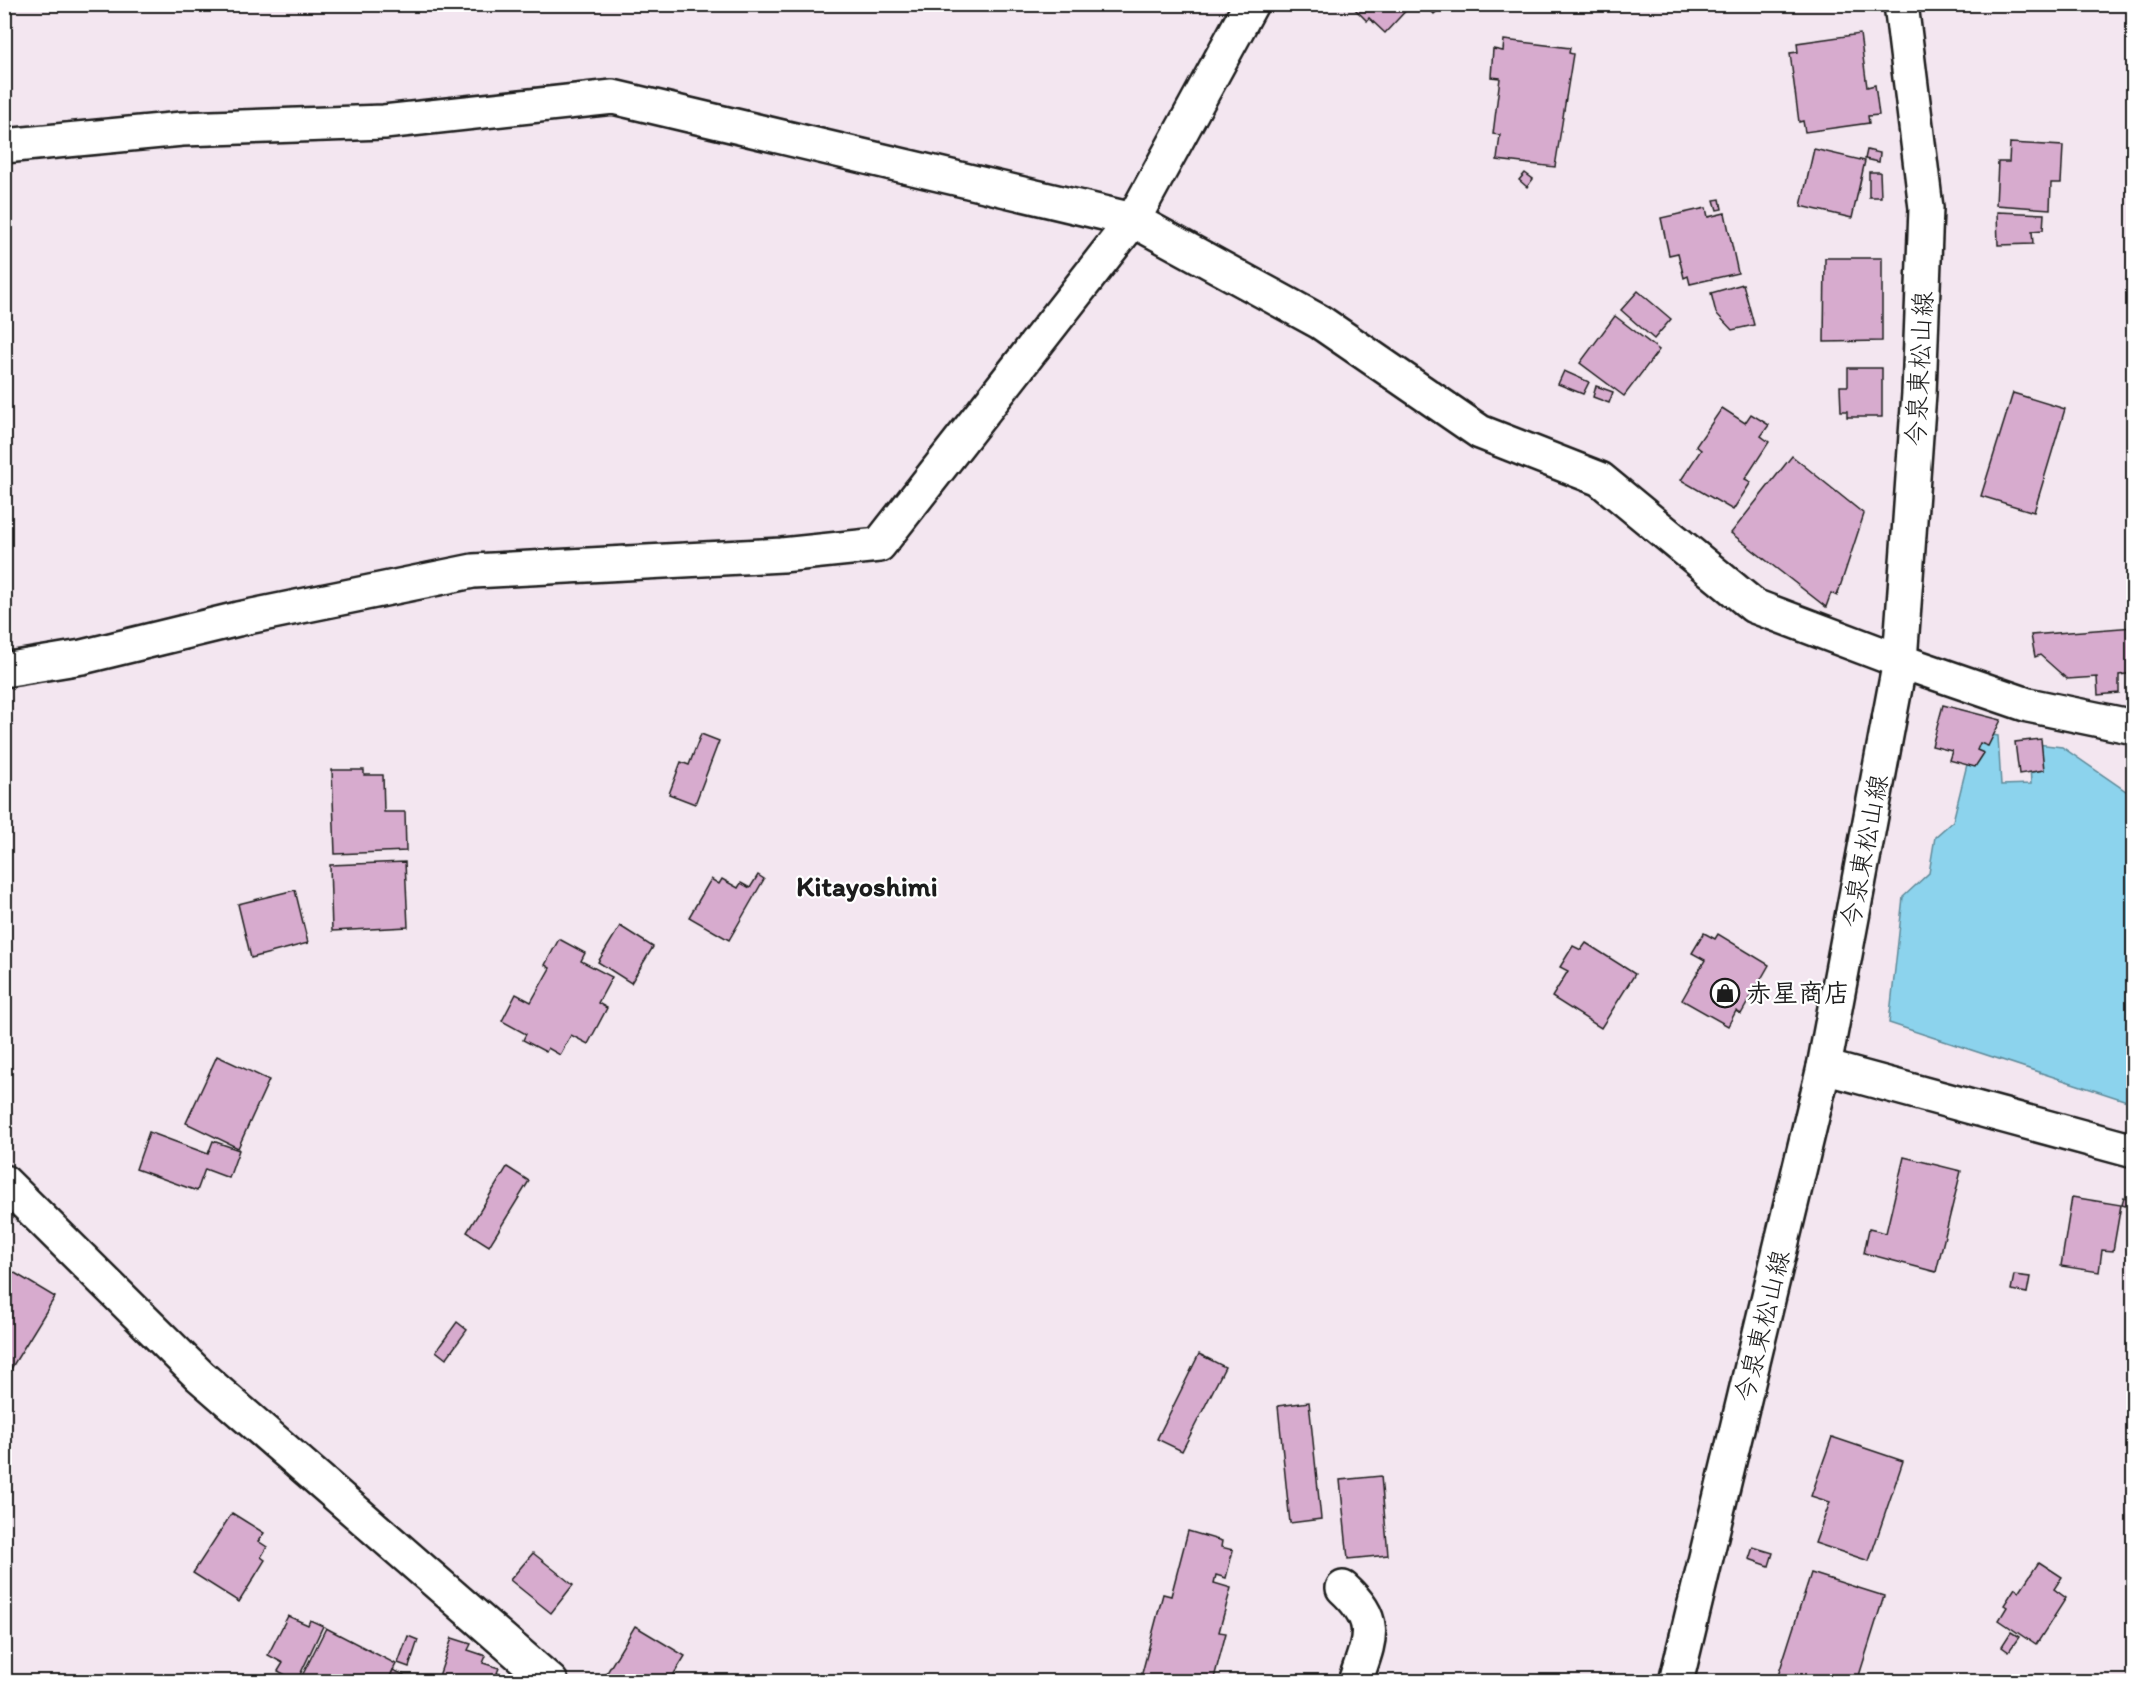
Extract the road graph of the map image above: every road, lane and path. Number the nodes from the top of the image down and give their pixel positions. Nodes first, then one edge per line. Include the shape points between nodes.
1 (1251, 4) edge
2 (1901, 4) edge
3 (4, 146) edge
4 (1133, 220) junction
5 (1900, 661) junction
6 (4, 670) edge
7 (2133, 728) edge
8 (1824, 1067) junction
9 (2133, 1151) edge
10 (4, 1182) edge
11 (1343, 1588) dead end
12 (551, 1682) edge
13 (1355, 1682) edge
14 (1676, 1682) edge

1 - 4 street
2 - 5 street, 今泉東松山線 via 1926,208 1919,393
3 - 4 street via 182,129 384,122 614,97
4 - 5 street via 1320,322 1480,432 1600,479 1754,606
4 - 6 street via 879,544 782,555 473,571 82,657
5 - 7 street via 2028,705
5 - 8 street, 今泉東松山線
8 - 9 street
8 - 14 street, 今泉東松山線
10 - 12 street via 200,1376
11 - 13 street via 1360,1603 1369,1620 1367,1645

